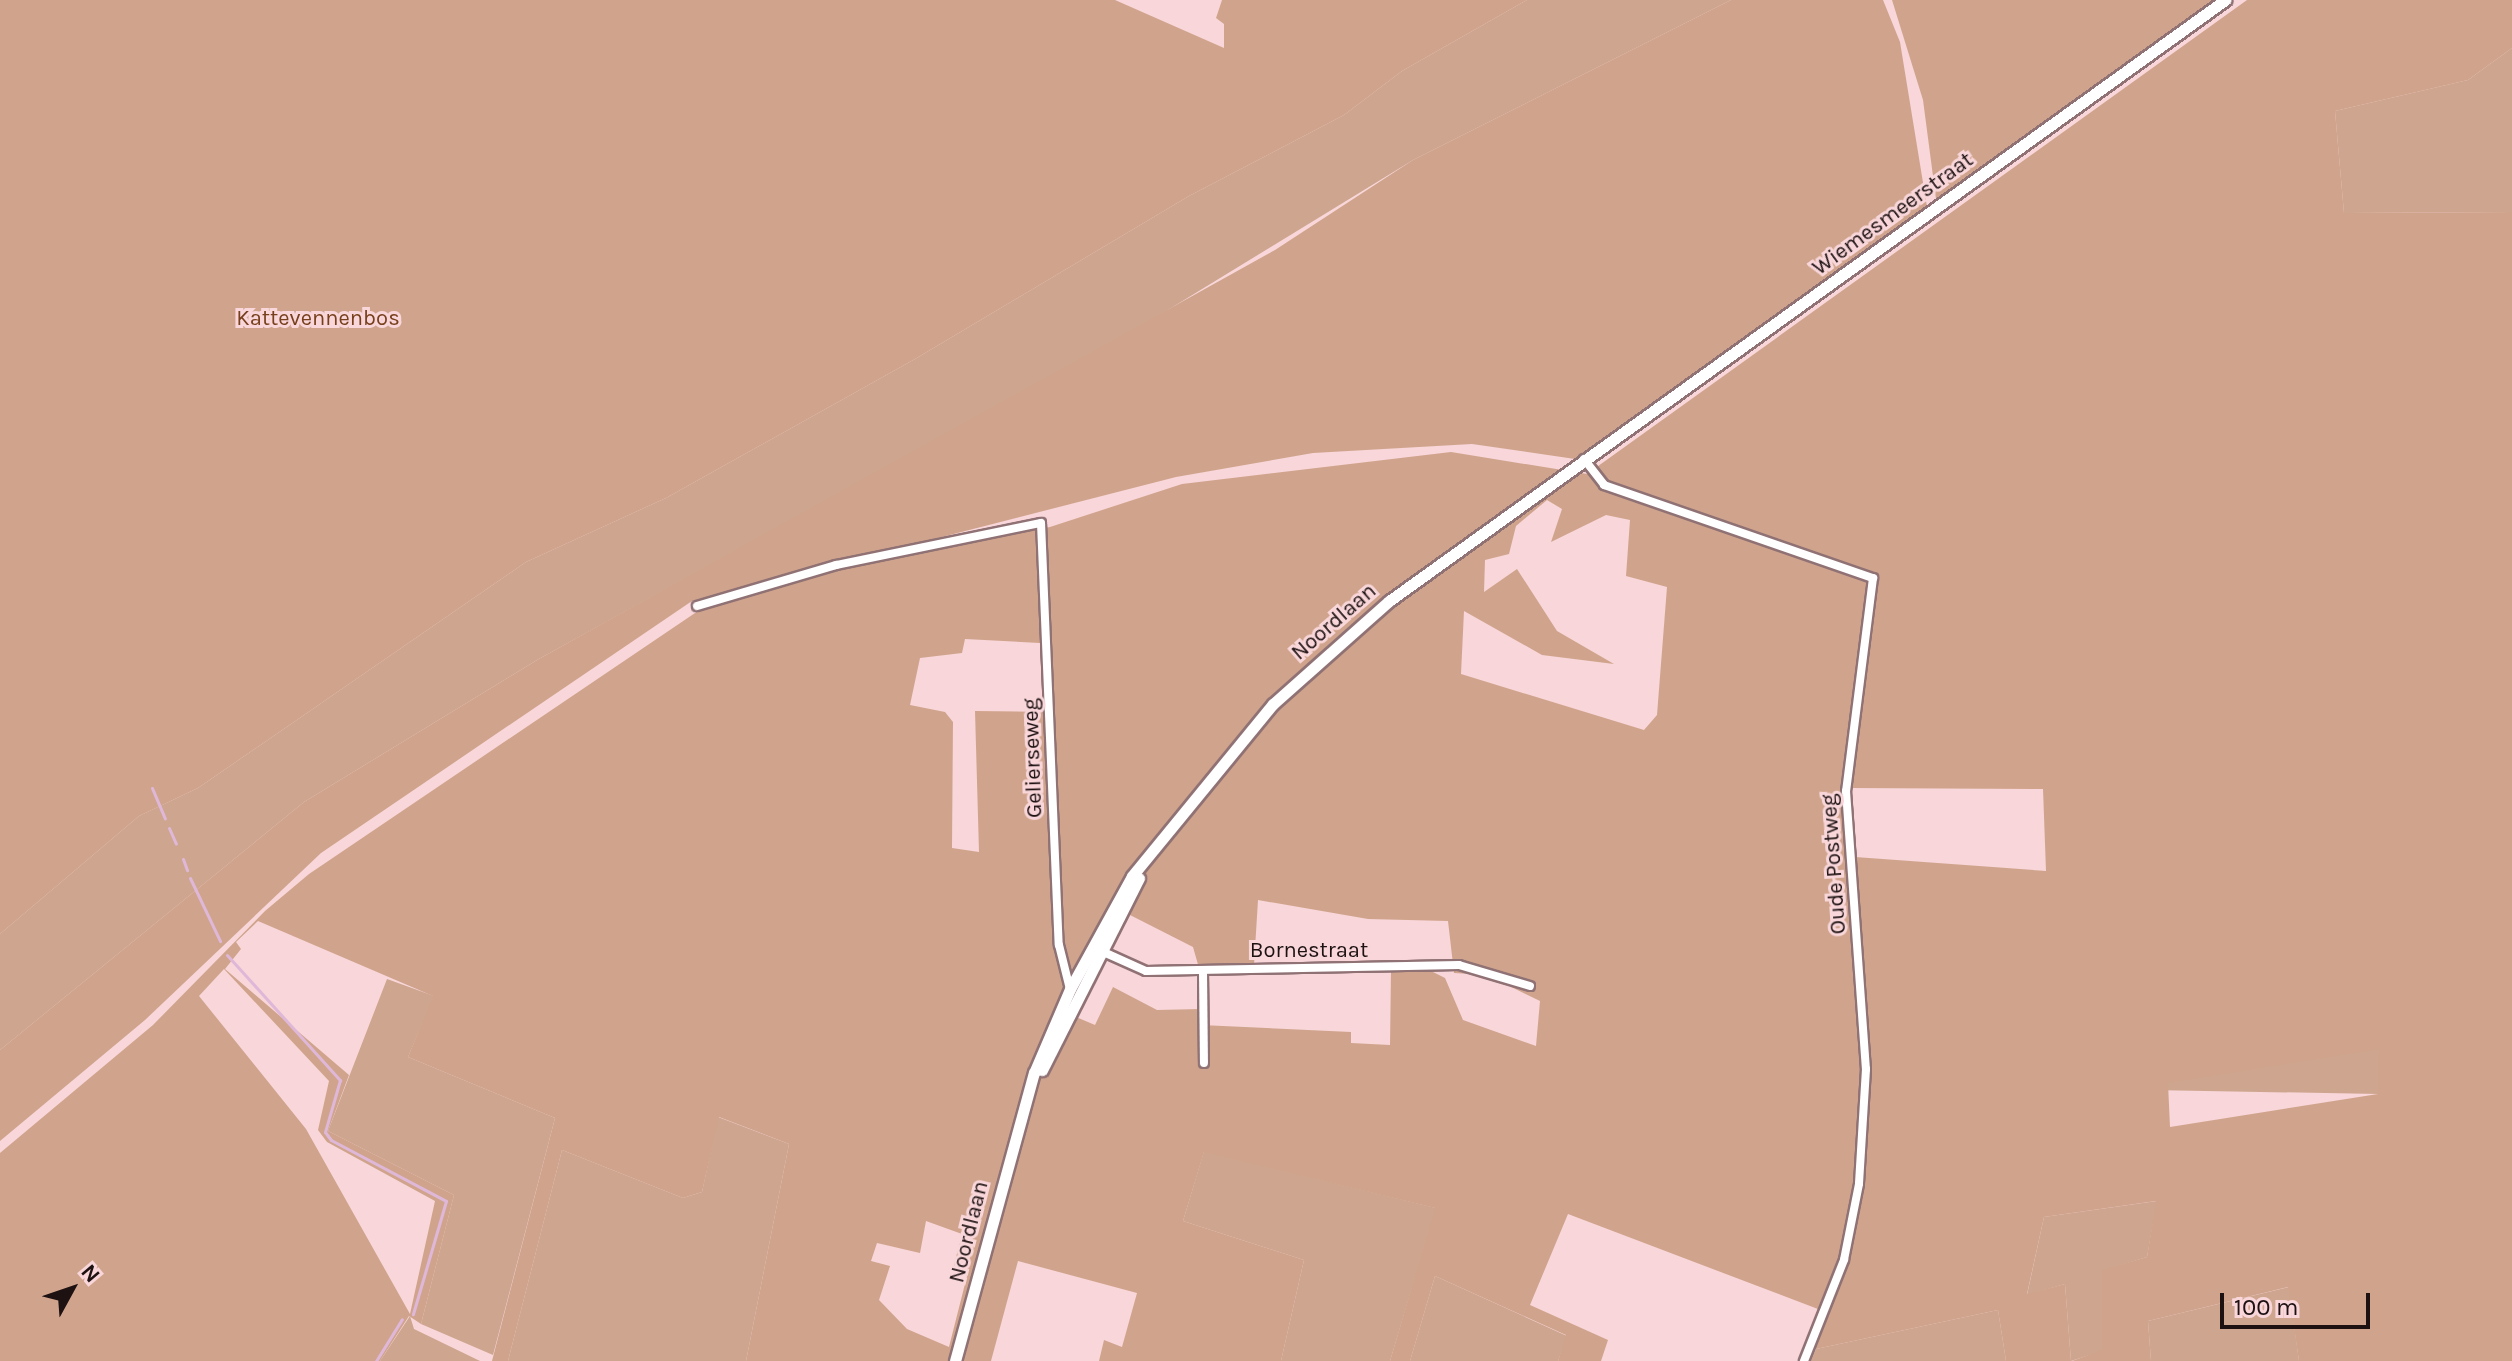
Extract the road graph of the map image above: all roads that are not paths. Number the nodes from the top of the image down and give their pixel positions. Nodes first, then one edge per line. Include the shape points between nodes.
1 (2225, 0) edge
2 (1584, 459) junction
3 (697, 606) dead end
4 (1149, 856) junction
5 (1091, 946) junction
6 (1105, 953) junction
7 (1203, 972) junction
8 (1530, 986) dead end
9 (1070, 989) junction
10 (1204, 1063) dead end
11 (1023, 1113) junction
12 (955, 1361) edge
13 (1804, 1361) edge

1 - 2 main road, Wiemesmeerstraat
2 - 4 main road, Noordlaan via 1313,665 1231,749
2 - 13 street, Oude Postweg via 1604,485 1873,578 1846,791 1866,1069 1859,1184 1844,1260
3 - 9 street, Gelierseweg via 836,565 1041,523 1059,945
4 - 5 main road, Noordlaan
4 - 6 main road, Noordlaan
5 - 6 street, Bornestraat
5 - 9 main road, Noordlaan
6 - 7 street, Bornestraat via 1146,971
6 - 11 main road, Noordlaan
7 - 8 street, Bornestraat via 1459,965
7 - 10 street
9 - 11 main road, Noordlaan
11 - 12 main road, Noordlaan

